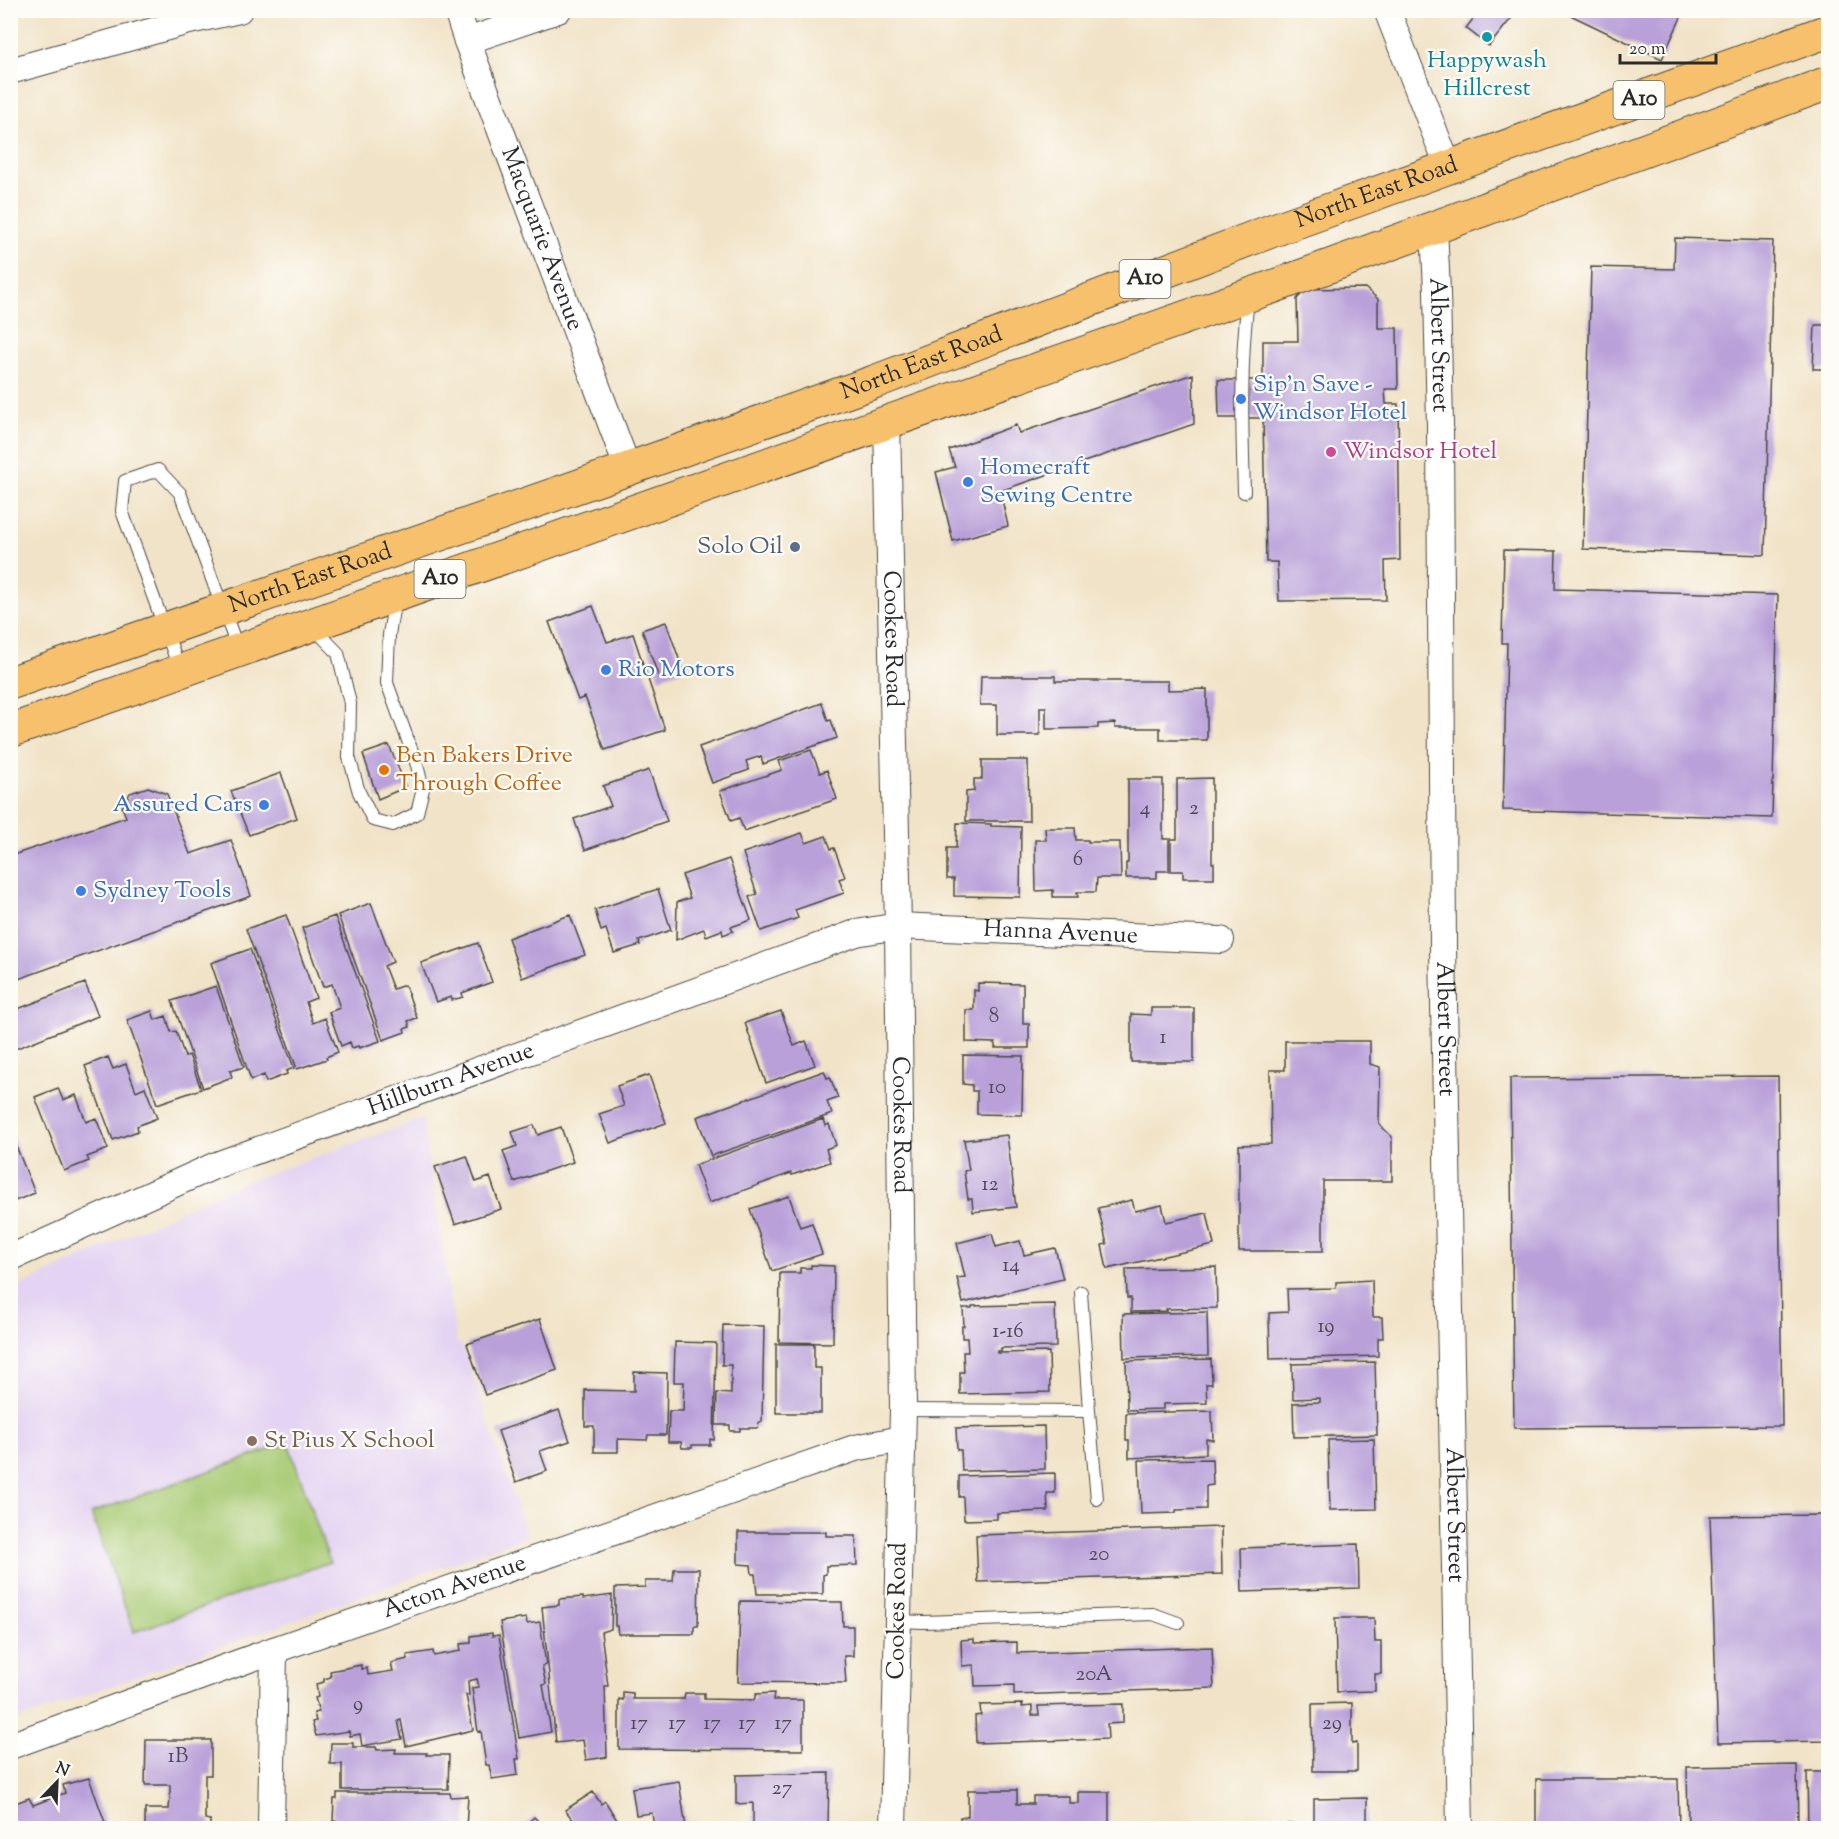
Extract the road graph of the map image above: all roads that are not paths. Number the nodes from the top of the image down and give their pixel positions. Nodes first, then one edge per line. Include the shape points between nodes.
1 (239, 10) edge
2 (457, 10) edge
3 (558, 10) edge
4 (1387, 10) edge
5 (1828, 31) edge
6 (467, 41) junction
7 (10, 71) edge
8 (1828, 82) edge
9 (1449, 169) junction
10 (1417, 179) junction
11 (1467, 216) junction
12 (1434, 228) junction
13 (1249, 295) junction
14 (874, 382) junction
15 (887, 421) junction
16 (628, 469) junction
17 (1244, 492) dead end
18 (642, 507) junction
19 (396, 594) junction
20 (223, 610) junction
21 (311, 625) junction
22 (166, 629) junction
23 (238, 650) junction
24 (180, 671) junction
25 (10, 683) edge
26 (10, 731) edge
27 (898, 926) junction
28 (1221, 940) dead end
29 (10, 1258) edge
30 (1081, 1292) dead end
31 (903, 1410) junction
32 (1089, 1410) junction
33 (902, 1439) junction
34 (1097, 1499) dead end
35 (898, 1621) junction
36 (1178, 1623) dead end
37 (274, 1650) junction
38 (10, 1746) edge
39 (271, 1828) edge
40 (893, 1828) edge
41 (1460, 1828) edge

1 - 7 street
2 - 6 street, Macquarie Avenue
3 - 6 street
4 - 9 street
5 - 9 highway, North East Road / A10
6 - 16 street, Macquarie Avenue
8 - 11 highway, North East Road / A10
9 - 10 highway, North East Road / A10
9 - 11 highway
10 - 12 highway
10 - 14 highway, North East Road / A10
11 - 12 highway, North East Road / A10
12 - 13 highway, North East Road / A10
12 - 41 street, Albert Street
13 - 15 highway, North East Road / A10
13 - 17 lane via 1242,380
14 - 15 highway
14 - 16 highway, North East Road / A10
15 - 18 highway, North East Road / A10
15 - 27 street, Cookes Road
16 - 18 highway
16 - 20 highway, North East Road / A10
18 - 19 highway, North East Road / A10
19 - 21 highway, North East Road / A10
19 - 21 lane via 387,683 423,789 417,813 393,825 373,820 359,792 349,757 350,703 338,653
20 - 22 highway, North East Road / A10
20 - 22 lane via 180,493 158,470 125,481 122,511
20 - 23 lane
21 - 23 highway, North East Road / A10
22 - 24 lane
22 - 25 highway, North East Road / A10
23 - 24 highway, North East Road / A10
24 - 26 highway, North East Road / A10
27 - 28 street, Hanna Avenue
27 - 29 street, Hillburn Avenue via 856,933 214,1166
27 - 31 street, Cookes Road
30 - 32 lane
31 - 32 lane
31 - 33 street, Cookes Road
32 - 34 lane
33 - 35 street, Cookes Road
33 - 37 street, Acton Avenue via 855,1448
35 - 36 lane via 1153,1614
35 - 40 street, Cookes Road
37 - 38 street, Acton Avenue
37 - 39 street

